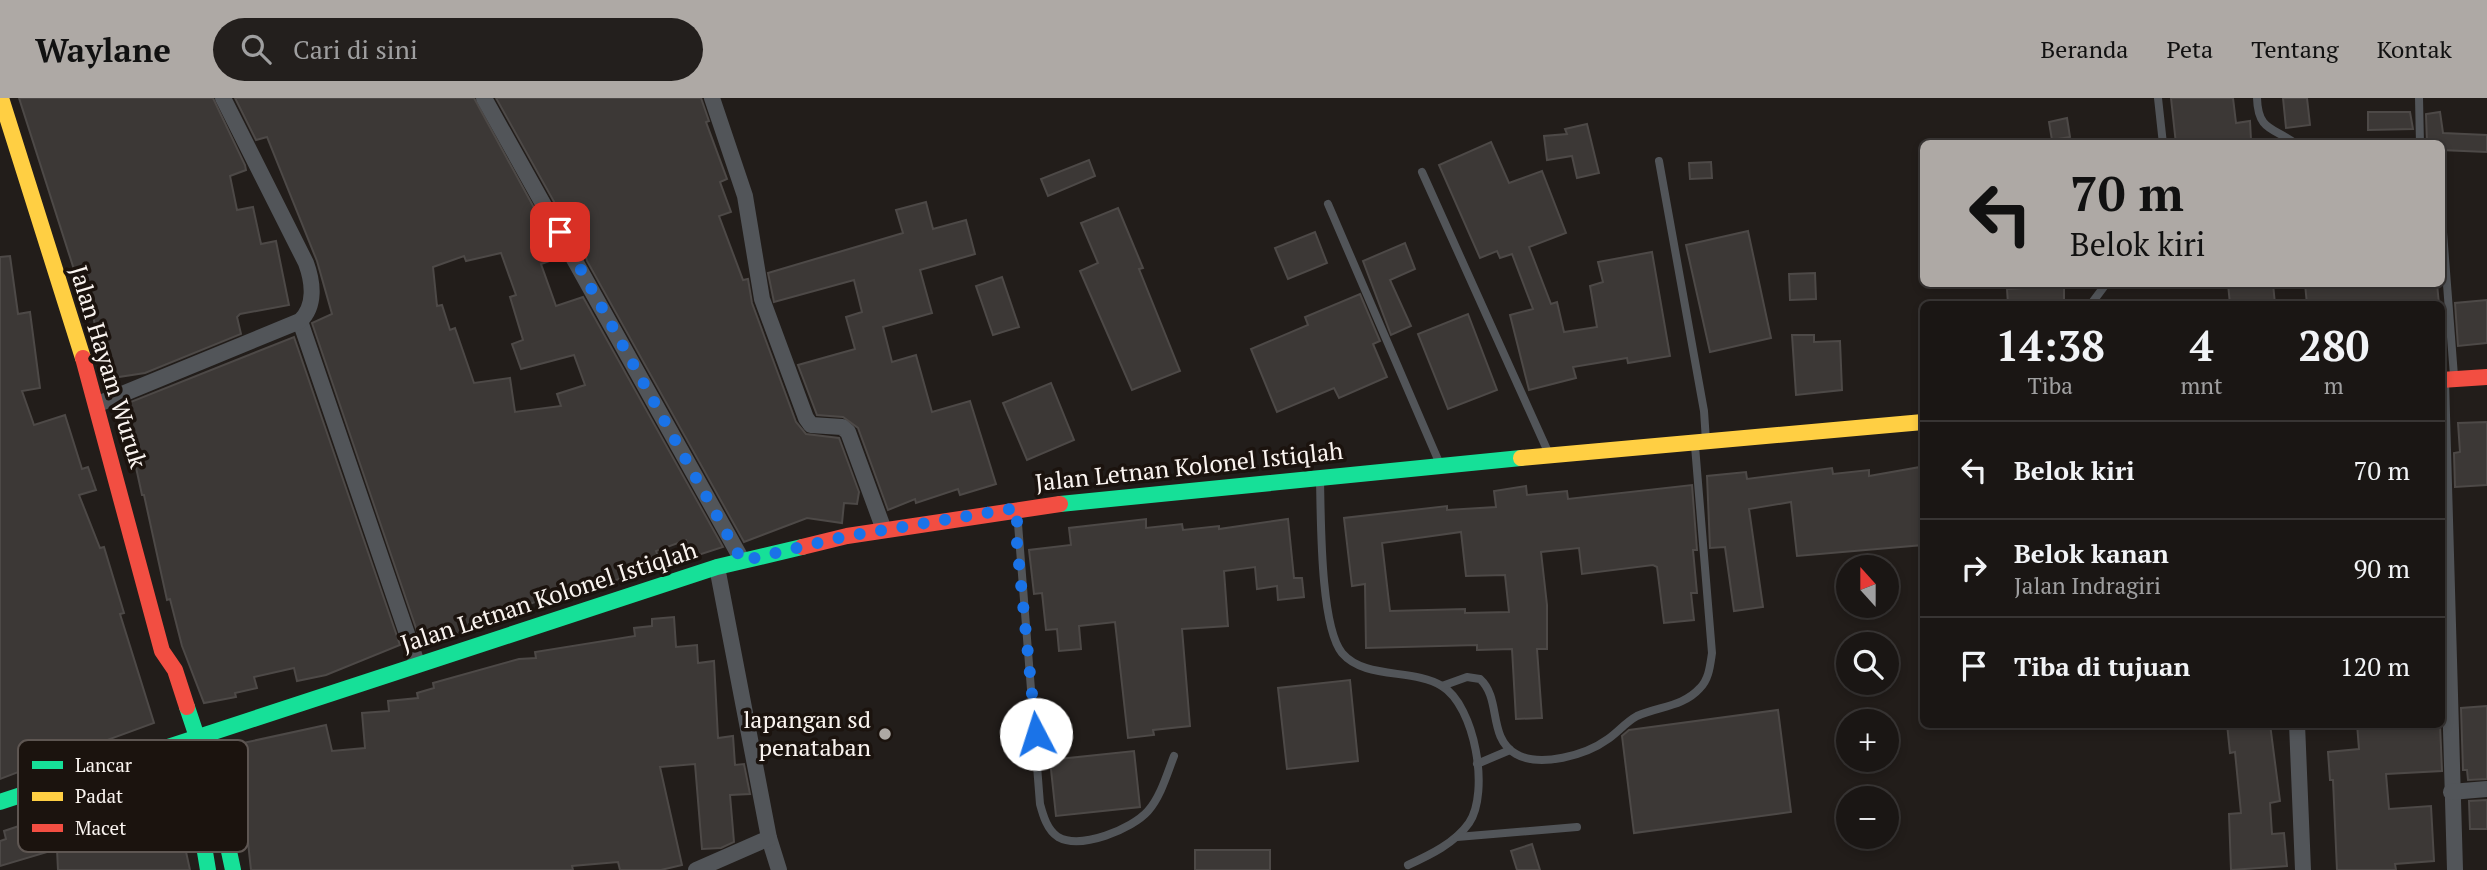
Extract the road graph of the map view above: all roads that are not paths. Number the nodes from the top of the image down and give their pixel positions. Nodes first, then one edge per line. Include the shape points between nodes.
1 (1, 98) edge
2 (223, 98) edge
3 (484, 98) edge
4 (712, 98) edge
5 (2158, 98) edge
6 (2257, 98) edge
7 (2419, 98) edge
8 (2163, 140) edge
9 (2289, 140) edge
10 (2420, 140) edge
11 (1659, 161) dead end
12 (1422, 172) dead end
13 (1328, 204) dead end
14 (305, 315) junction
15 (2445, 344) edge
16 (2487, 377) edge
17 (2446, 379) edge
18 (98, 404) junction
19 (1920, 422) edge
20 (1701, 442) junction
21 (1550, 457) junction
22 (1441, 464) junction
23 (2445, 474) edge
24 (1320, 477) junction
25 (1017, 508) junction
26 (884, 530) junction
27 (742, 561) junction
28 (717, 567) junction
29 (162, 651) junction
30 (417, 663) junction
31 (2445, 679) edge
32 (161, 682) dead end
33 (1442, 685) junction
34 (2297, 728) edge
35 (177, 736) junction
36 (197, 736) junction
37 (166, 740) edge
38 (178, 740) edge
39 (198, 740) edge
40 (1510, 750) junction
41 (1174, 756) dead end
42 (1477, 764) junction
43 (2487, 789) edge
44 (2451, 792) junction
45 (18, 795) edge
46 (0, 802) edge
47 (1577, 827) dead end
48 (1457, 836) junction
49 (769, 838) junction
50 (205, 852) edge
51 (229, 852) edge
52 (1408, 865) dead end
53 (208, 870) edge
54 (233, 870) edge
55 (696, 870) edge
56 (779, 870) edge
57 (2303, 870) edge
58 (2455, 870) edge

1 - 18 main road, Jalan Hayam Wuruk
2 - 14 street via 306,263 312,282
3 - 27 street
4 - 26 street via 745,196 762,299 805,415 811,425 848,432
5 - 8 lane
6 - 9 lane via 2266,127
7 - 10 lane
11 - 20 lane via 1704,411
12 - 21 lane
13 - 22 lane
14 - 18 street
14 - 30 street
15 - 17 lane
16 - 17 main road
17 - 23 street
18 - 29 main road, Jalan Hayam Wuruk
19 - 20 main road, Jalan Letnan Kolonel Istiqlah
20 - 21 main road, Jalan Letnan Kolonel Istiqlah
20 - 40 lane via 1712,639 1707,680 1685,700 1637,717 1590,750 1539,759
21 - 22 main road, Jalan Letnan Kolonel Istiqlah
22 - 24 main road, Jalan Letnan Kolonel Istiqlah
24 - 25 main road, Jalan Letnan Kolonel Istiqlah
24 - 33 lane via 1328,609 1336,642 1351,661
25 - 26 main road, Jalan Letnan Kolonel Istiqlah
25 - 41 lane via 1040,804 1049,827 1070,840 1103,836 1133,824 1155,802
26 - 27 main road, Jalan Letnan Kolonel Istiqlah
27 - 28 main road, Jalan Letnan Kolonel Istiqlah
28 - 30 main road, Jalan Letnan Kolonel Istiqlah
28 - 49 street
29 - 32 main road, Jalan Hayam Wuruk
29 - 36 main road, Jalan Hayam Wuruk via 175,670
30 - 36 main road, Jalan Letnan Kolonel Istiqlah
31 - 44 street
33 - 40 lane via 1467,677 1486,684 1499,736
33 - 42 lane via 1468,721
34 - 57 street
35 - 36 main road, Jalan Letnan Kolonel Istiqlah
35 - 37 main road, Jalan Letnan Kolonel Istiqlah
35 - 38 main road
36 - 39 main road, Jalan Hayam Wuruk
40 - 42 lane
42 - 48 lane via 1477,806
43 - 44 street
44 - 58 street
45 - 46 main road, Jalan Letnan Kolonel Istiqlah
47 - 48 lane
48 - 52 lane
49 - 55 street
49 - 56 street
50 - 53 main road
51 - 54 main road, Jalan Hayam Wuruk

